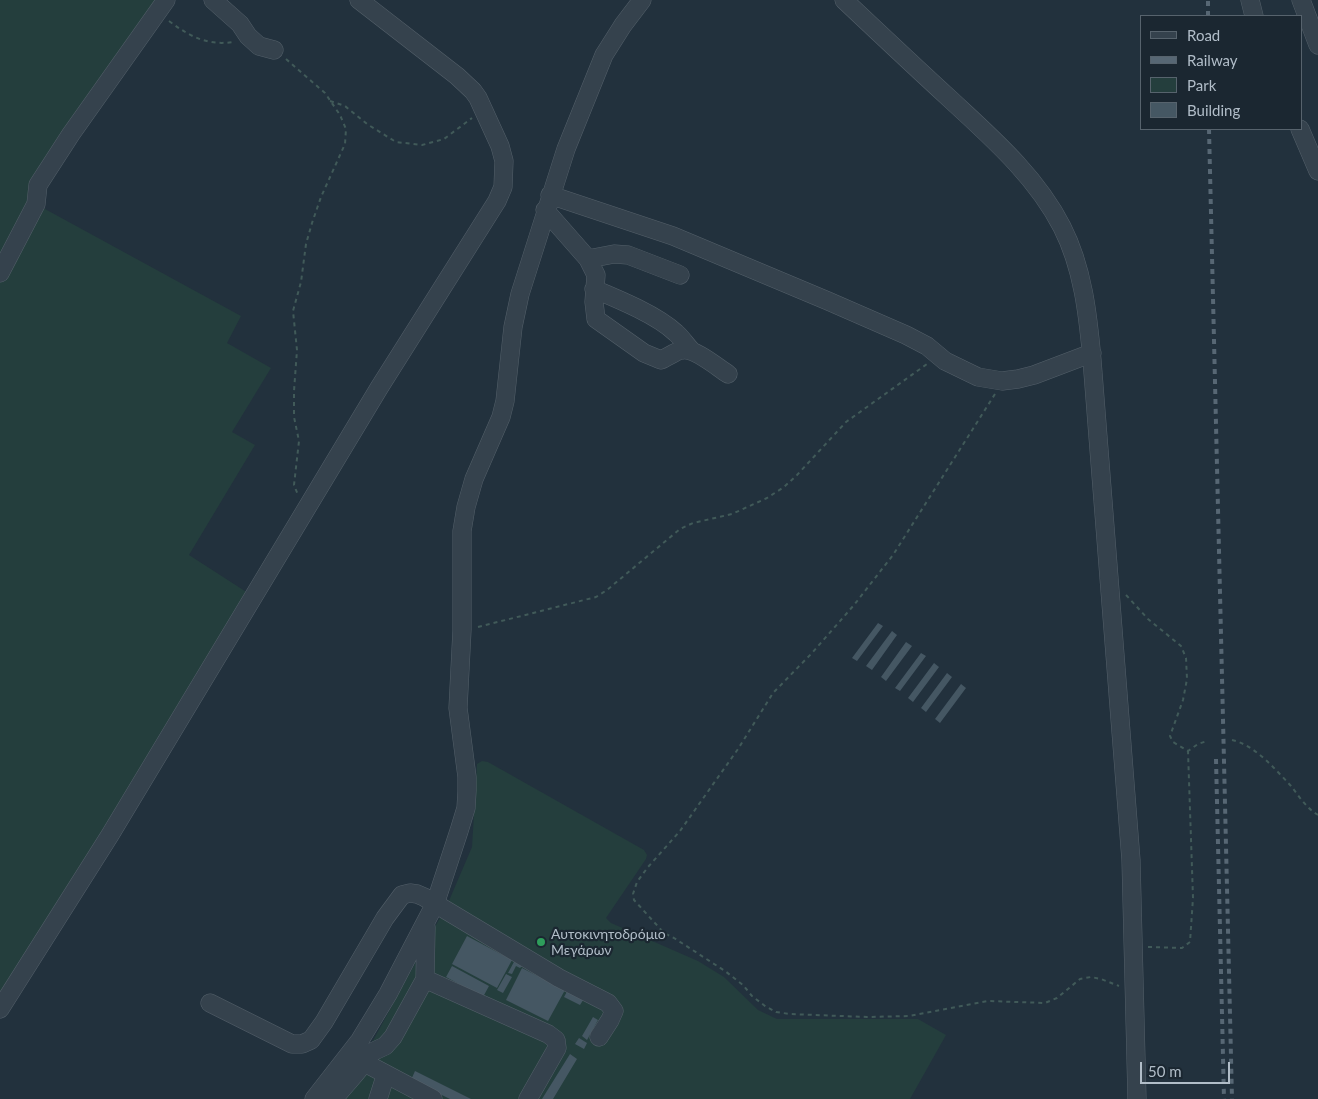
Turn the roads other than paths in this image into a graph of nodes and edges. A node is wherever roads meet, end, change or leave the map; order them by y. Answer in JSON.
{"nodes":[{"id":1,"x":213,"y":0,"type":"edge"},
{"id":2,"x":359,"y":0,"type":"edge"},
{"id":3,"x":642,"y":0,"type":"edge"},
{"id":4,"x":844,"y":0,"type":"edge"},
{"id":5,"x":1250,"y":0,"type":"edge"},
{"id":6,"x":1301,"y":0,"type":"edge"},
{"id":7,"x":162,"y":5,"type":"edge"},
{"id":8,"x":1254,"y":15,"type":"edge"},
{"id":9,"x":1318,"y":46,"type":"edge"},
{"id":10,"x":274,"y":50,"type":"road end"},
{"id":11,"x":1300,"y":130,"type":"edge"},
{"id":12,"x":1318,"y":171,"type":"edge"},
{"id":13,"x":548,"y":202,"type":"junction"},
{"id":14,"x":588,"y":259,"type":"junction"},
{"id":15,"x":0,"y":273,"type":"edge"},
{"id":16,"x":680,"y":276,"type":"dead end"},
{"id":17,"x":594,"y":289,"type":"junction"},
{"id":18,"x":691,"y":350,"type":"junction"},
{"id":19,"x":1092,"y":353,"type":"junction"},
{"id":20,"x":728,"y":374,"type":"dead end"},
{"id":21,"x":431,"y":912,"type":"junction"},
{"id":22,"x":425,"y":979,"type":"junction"},
{"id":23,"x":210,"y":1004,"type":"dead end"},
{"id":24,"x":0,"y":1009,"type":"edge"},
{"id":25,"x":599,"y":1037,"type":"dead end"},
{"id":26,"x":365,"y":1063,"type":"junction"},
{"id":27,"x":386,"y":1074,"type":"junction"},
{"id":28,"x":314,"y":1099,"type":"edge"},
{"id":29,"x":334,"y":1099,"type":"edge"},
{"id":30,"x":378,"y":1099,"type":"edge"},
{"id":31,"x":433,"y":1099,"type":"edge"},
{"id":32,"x":528,"y":1099,"type":"edge"},
{"id":33,"x":1137,"y":1099,"type":"edge"}],
"edges":[{"from":1,"to":10,"type":"street"},
{"from":2,"to":24,"type":"street"},
{"from":3,"to":13,"type":"street"},
{"from":4,"to":19,"type":"street"},
{"from":5,"to":8,"type":"street"},
{"from":6,"to":9,"type":"street"},
{"from":7,"to":15,"type":"street"},
{"from":11,"to":12,"type":"street"},
{"from":13,"to":14,"type":"street"},
{"from":13,"to":19,"type":"street"},
{"from":13,"to":21,"type":"street"},
{"from":14,"to":16,"type":"street"},
{"from":14,"to":17,"type":"street"},
{"from":17,"to":18,"type":"street"},
{"from":17,"to":18,"type":"street"},
{"from":18,"to":20,"type":"street"},
{"from":19,"to":33,"type":"street"},
{"from":21,"to":22,"type":"street"},
{"from":21,"to":23,"type":"street"},
{"from":21,"to":25,"type":"street"},
{"from":21,"to":28,"type":"street"},
{"from":22,"to":26,"type":"street"},
{"from":22,"to":32,"type":"street"},
{"from":26,"to":27,"type":"street"},
{"from":26,"to":29,"type":"street"},
{"from":27,"to":30,"type":"street"},
{"from":27,"to":31,"type":"street"}]}
